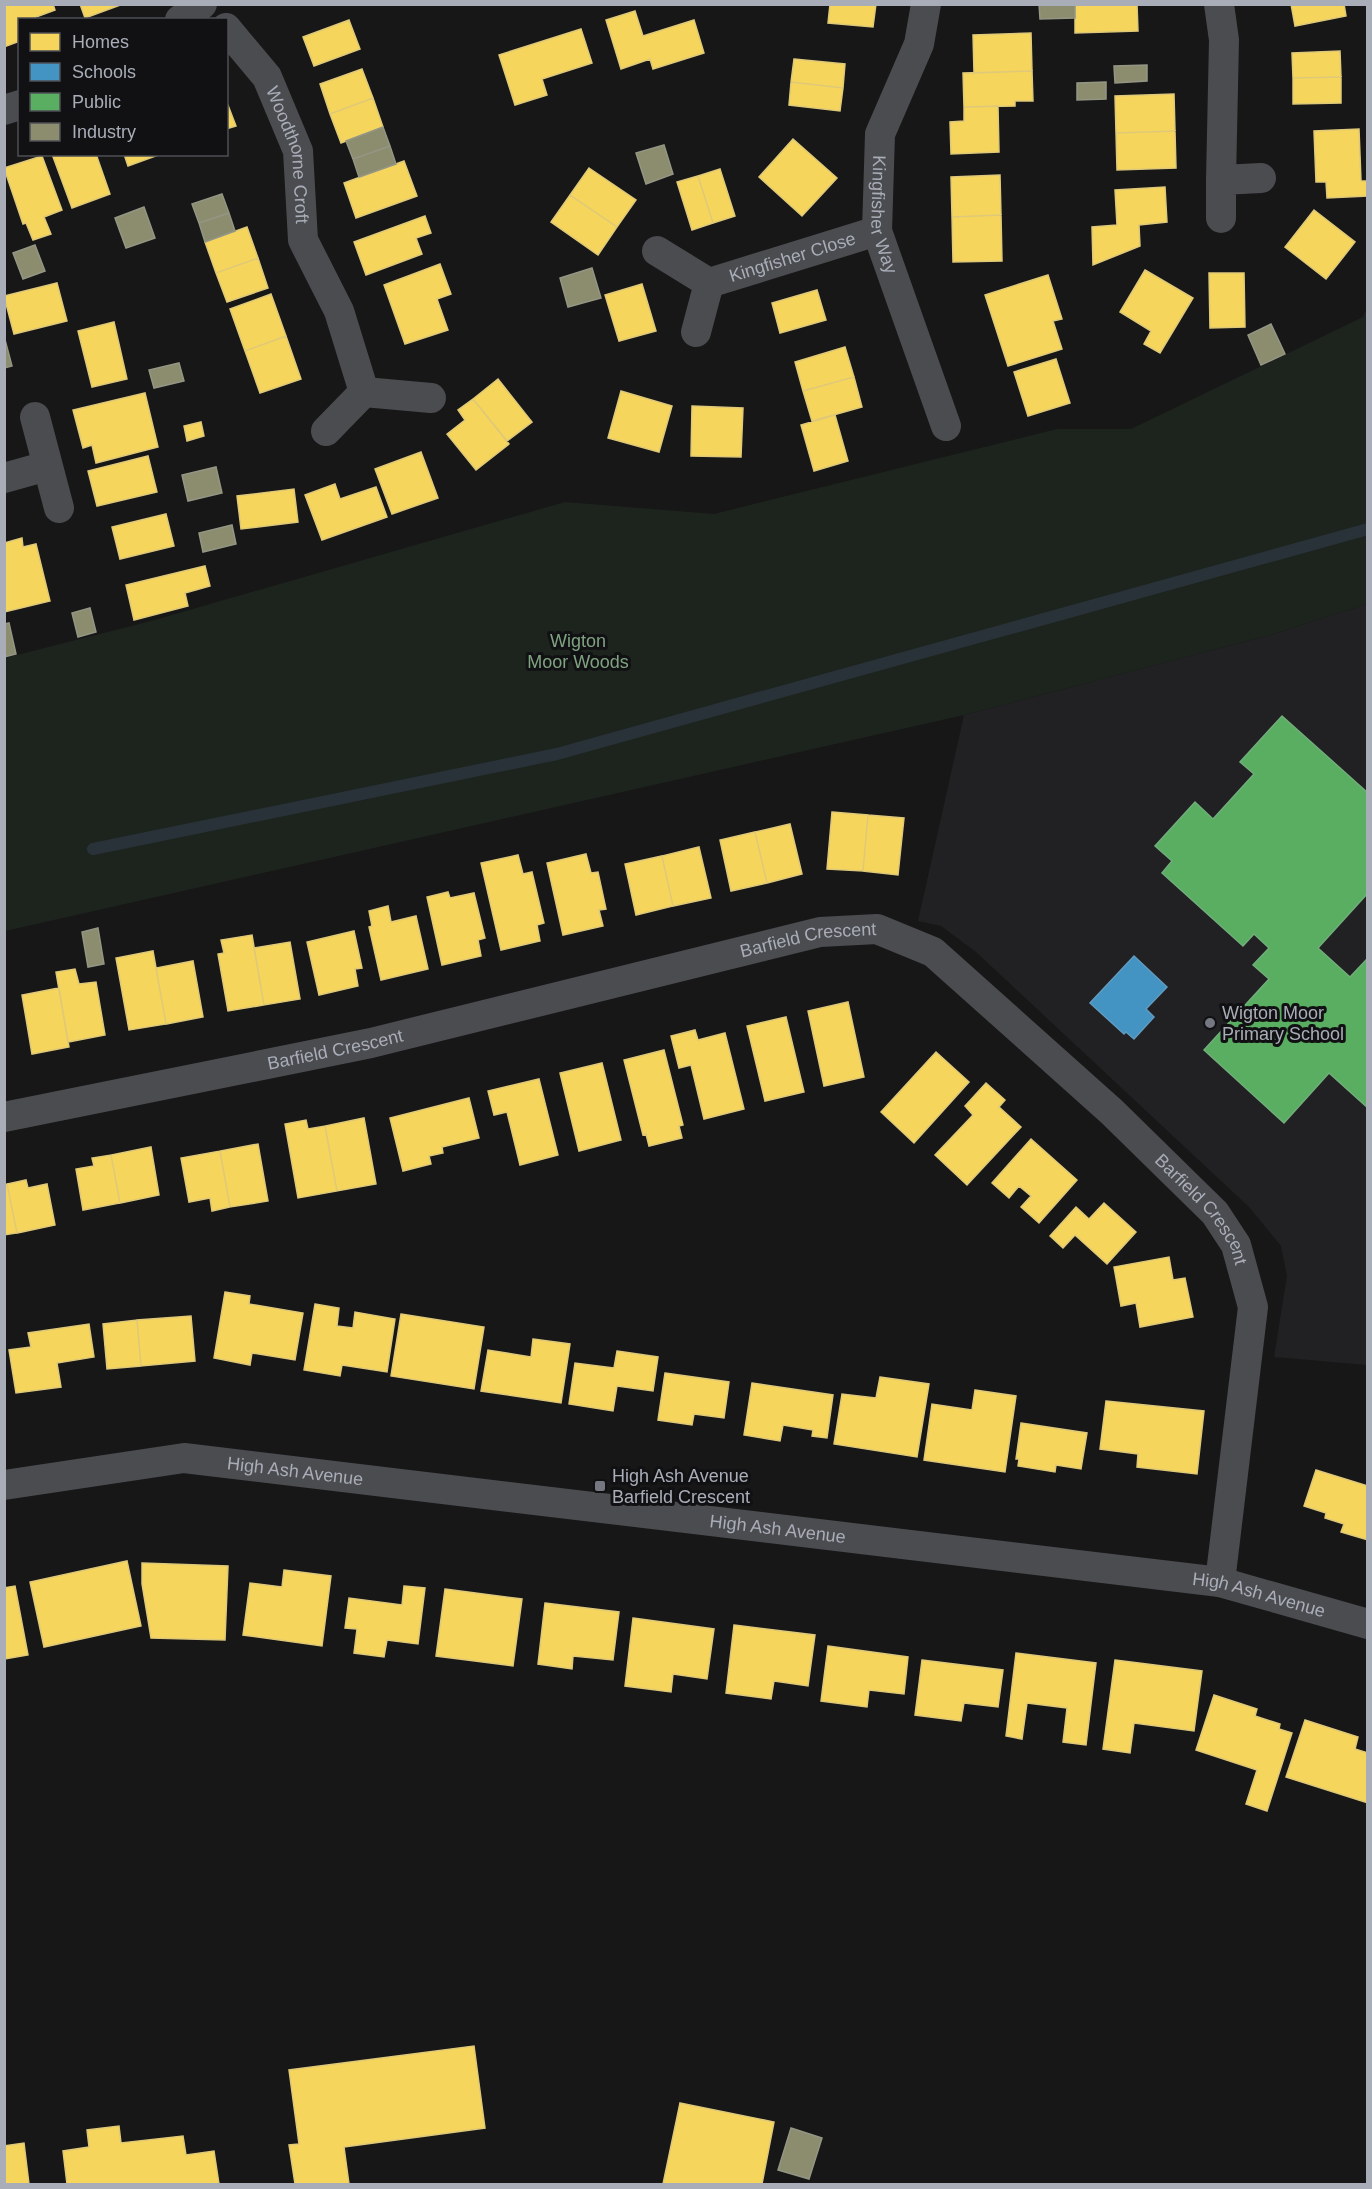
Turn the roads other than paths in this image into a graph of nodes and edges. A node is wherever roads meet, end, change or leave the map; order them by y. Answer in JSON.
{"nodes":[{"id":1,"x":202,"y":4,"type":"edge"},
{"id":2,"x":207,"y":4,"type":"edge"},
{"id":3,"x":926,"y":4,"type":"edge"},
{"id":4,"x":1219,"y":4,"type":"edge"},
{"id":5,"x":183,"y":18,"type":"edge"},
{"id":6,"x":218,"y":18,"type":"edge"},
{"id":7,"x":228,"y":30,"type":"edge"},
{"id":8,"x":1261,"y":178,"type":"dead end"},
{"id":9,"x":1221,"y":180,"type":"junction"},
{"id":10,"x":1221,"y":218,"type":"dead end"},
{"id":11,"x":877,"y":231,"type":"junction"},
{"id":12,"x":657,"y":251,"type":"dead end"},
{"id":13,"x":709,"y":283,"type":"junction"},
{"id":14,"x":696,"y":332,"type":"dead end"},
{"id":15,"x":364,"y":392,"type":"junction"},
{"id":16,"x":431,"y":398,"type":"dead end"},
{"id":17,"x":34,"y":417,"type":"dead end"},
{"id":18,"x":946,"y":426,"type":"dead end"},
{"id":19,"x":326,"y":431,"type":"dead end"},
{"id":20,"x":47,"y":466,"type":"junction"},
{"id":21,"x":4,"y":478,"type":"edge"},
{"id":22,"x":59,"y":508,"type":"dead end"},
{"id":23,"x":4,"y":1117,"type":"edge"},
{"id":24,"x":4,"y":1485,"type":"edge"},
{"id":25,"x":1220,"y":1582,"type":"junction"},
{"id":26,"x":1368,"y":1624,"type":"edge"}],
"edges":[{"from":1,"to":5,"type":"street"},
{"from":2,"to":6,"type":"street"},
{"from":3,"to":11,"type":"street","name":"Kingfisher Way"},
{"from":4,"to":9,"type":"street"},
{"from":7,"to":15,"type":"street","name":"Woodthorne Croft"},
{"from":8,"to":9,"type":"street"},
{"from":9,"to":10,"type":"street"},
{"from":11,"to":13,"type":"street","name":"Kingfisher Close"},
{"from":11,"to":18,"type":"street","name":"Kingfisher Way"},
{"from":12,"to":13,"type":"street","name":"Kingfisher Close"},
{"from":13,"to":14,"type":"street","name":"Kingfisher Close"},
{"from":15,"to":16,"type":"street"},
{"from":15,"to":19,"type":"street"},
{"from":17,"to":20,"type":"street"},
{"from":20,"to":21,"type":"street"},
{"from":20,"to":22,"type":"street"},
{"from":23,"to":25,"type":"street","name":"Barfield Crescent"},
{"from":24,"to":25,"type":"street","name":"High Ash Avenue"},
{"from":25,"to":26,"type":"street","name":"High Ash Avenue"}]}
